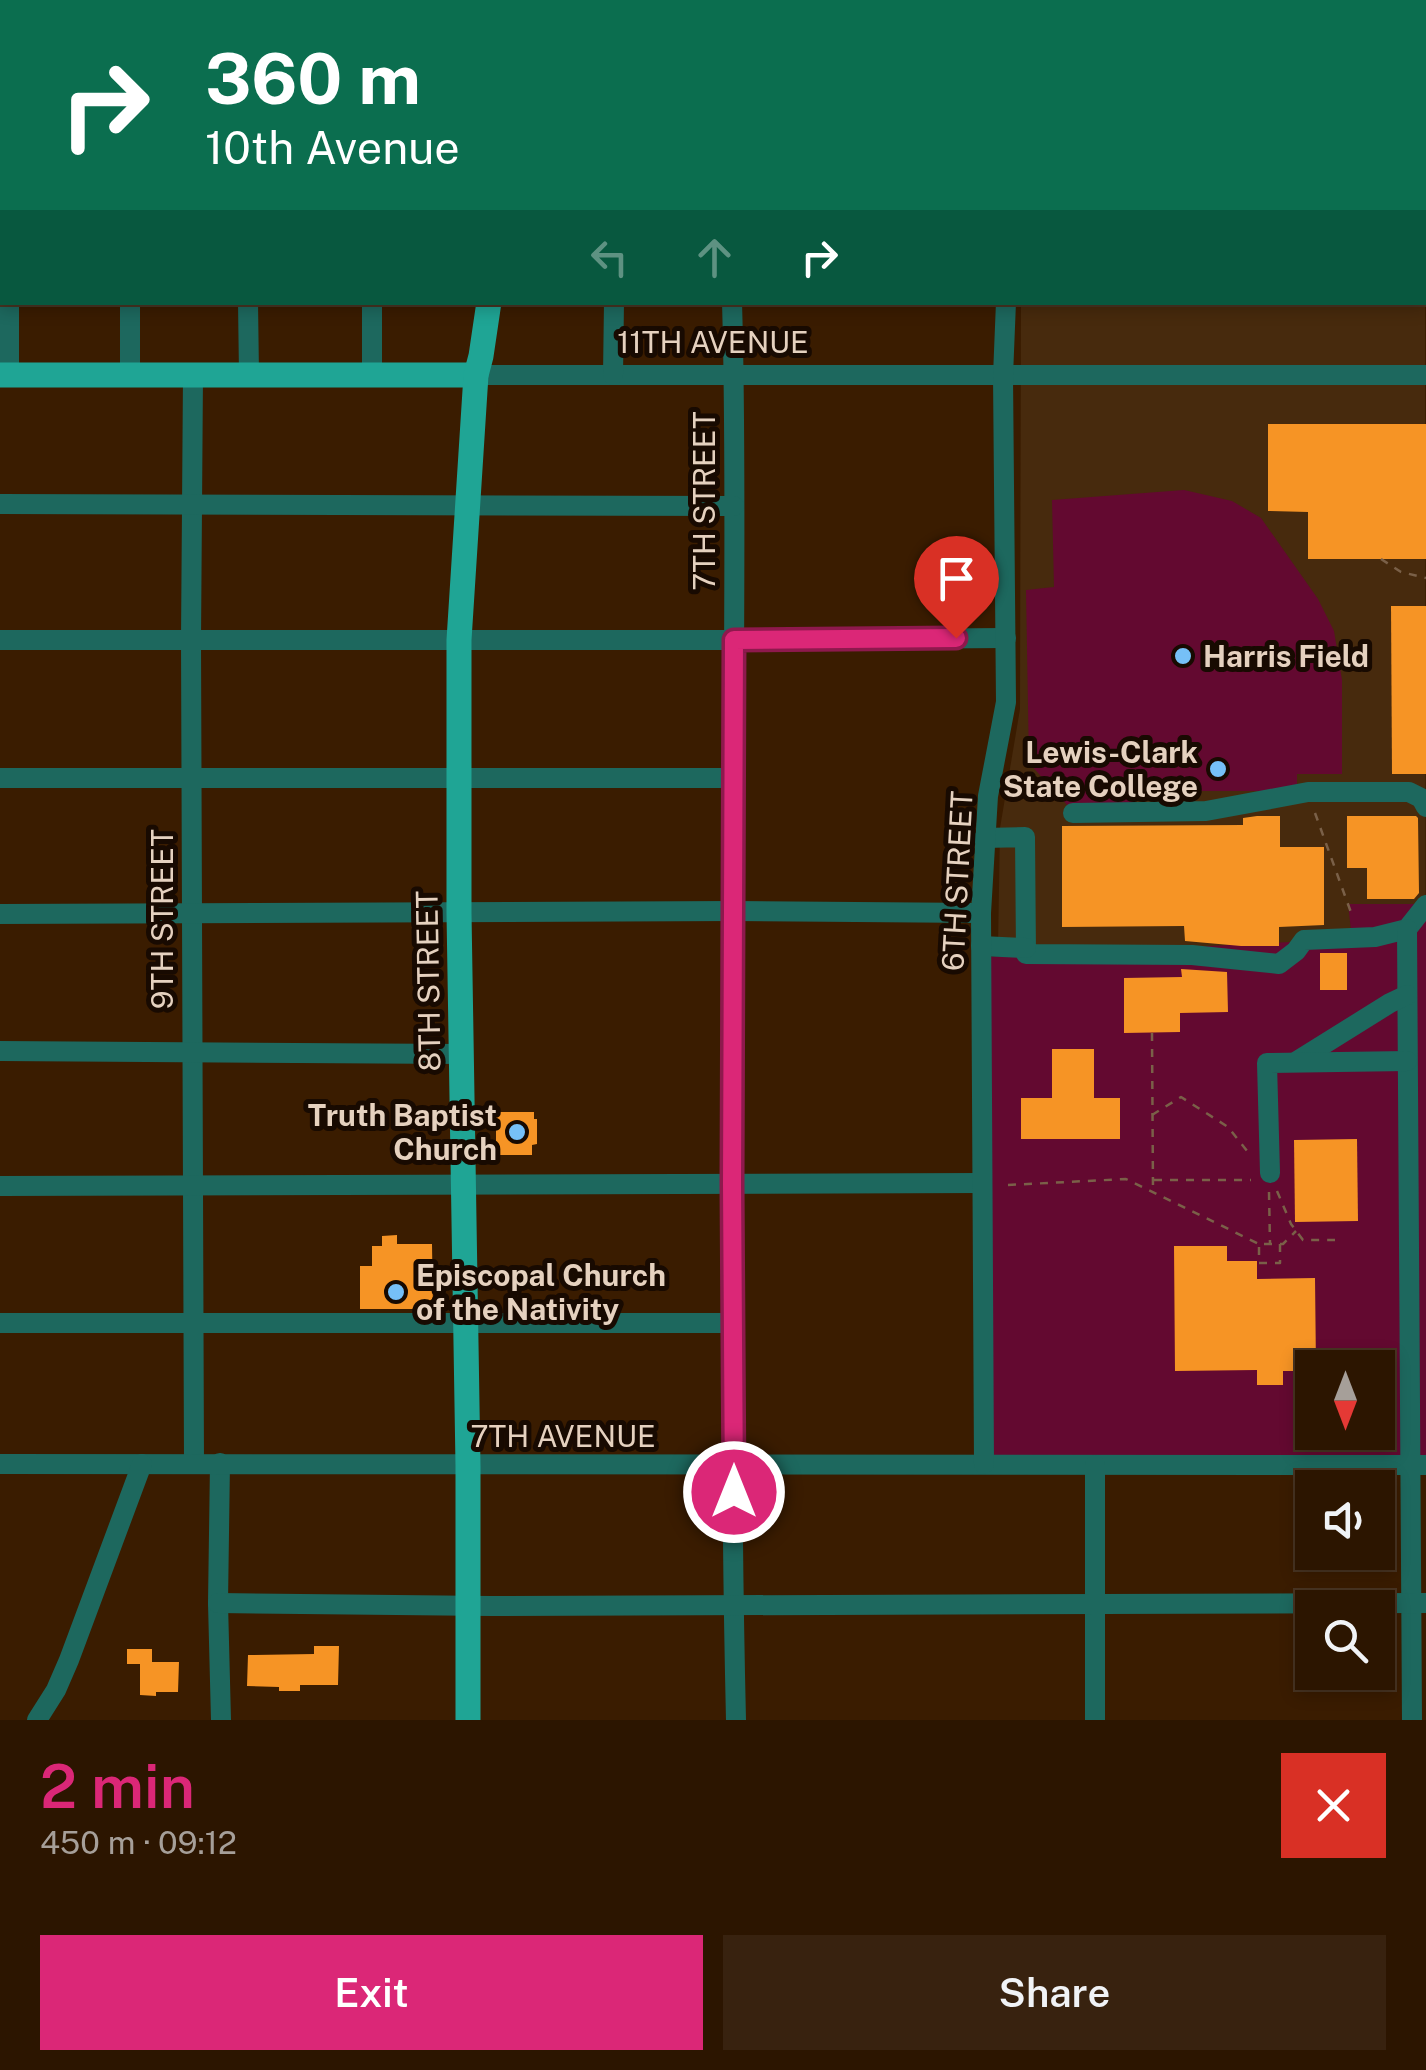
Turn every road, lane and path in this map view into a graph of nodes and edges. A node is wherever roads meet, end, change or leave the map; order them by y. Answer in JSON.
{"nodes":[{"id":1,"x":9,"y":305,"type":"edge"},
{"id":2,"x":130,"y":305,"type":"edge"},
{"id":3,"x":248,"y":305,"type":"edge"},
{"id":4,"x":372,"y":305,"type":"edge"},
{"id":5,"x":488,"y":305,"type":"edge"},
{"id":6,"x":614,"y":305,"type":"edge"},
{"id":7,"x":732,"y":305,"type":"edge"},
{"id":8,"x":1006,"y":305,"type":"edge"},
{"id":9,"x":613,"y":374,"type":"junction"},
{"id":10,"x":734,"y":374,"type":"junction"},
{"id":11,"x":4,"y":375,"type":"edge"},
{"id":12,"x":130,"y":375,"type":"junction"},
{"id":13,"x":193,"y":375,"type":"junction"},
{"id":14,"x":249,"y":375,"type":"junction"},
{"id":15,"x":372,"y":375,"type":"junction"},
{"id":16,"x":476,"y":375,"type":"junction"},
{"id":17,"x":1426,"y":375,"type":"edge"},
{"id":18,"x":1003,"y":376,"type":"junction"},
{"id":19,"x":192,"y":503,"type":"junction"},
{"id":20,"x":0,"y":504,"type":"edge"},
{"id":21,"x":468,"y":505,"type":"junction"},
{"id":22,"x":734,"y":506,"type":"junction"},
{"id":23,"x":1381,"y":559,"type":"dead end"},
{"id":24,"x":1426,"y":578,"type":"edge"},
{"id":25,"x":1006,"y":638,"type":"junction"},
{"id":26,"x":0,"y":640,"type":"edge"},
{"id":27,"x":191,"y":640,"type":"junction"},
{"id":28,"x":459,"y":640,"type":"junction"},
{"id":29,"x":734,"y":640,"type":"junction"},
{"id":30,"x":192,"y":776,"type":"junction"},
{"id":31,"x":0,"y":778,"type":"edge"},
{"id":32,"x":459,"y":778,"type":"junction"},
{"id":33,"x":734,"y":778,"type":"junction"},
{"id":34,"x":1308,"y":792,"type":"junction"},
{"id":35,"x":1426,"y":807,"type":"edge"},
{"id":36,"x":1073,"y":813,"type":"dead end"},
{"id":37,"x":984,"y":838,"type":"junction"},
{"id":38,"x":1426,"y":905,"type":"edge"},
{"id":39,"x":734,"y":911,"type":"junction"},
{"id":40,"x":459,"y":913,"type":"junction"},
{"id":41,"x":981,"y":913,"type":"junction"},
{"id":42,"x":0,"y":914,"type":"edge"},
{"id":43,"x":193,"y":914,"type":"junction"},
{"id":44,"x":1406,"y":928,"type":"junction"},
{"id":45,"x":1360,"y":938,"type":"junction"},
{"id":46,"x":981,"y":946,"type":"junction"},
{"id":47,"x":1026,"y":948,"type":"junction"},
{"id":48,"x":1407,"y":995,"type":"junction"},
{"id":49,"x":1152,"y":1033,"type":"dead end"},
{"id":50,"x":0,"y":1051,"type":"edge"},
{"id":51,"x":193,"y":1052,"type":"junction"},
{"id":52,"x":462,"y":1054,"type":"junction"},
{"id":53,"x":1407,"y":1061,"type":"junction"},
{"id":54,"x":1296,"y":1062,"type":"junction"},
{"id":55,"x":1152,"y":1116,"type":"junction"},
{"id":56,"x":1252,"y":1157,"type":"dead end"},
{"id":57,"x":1416,"y":1171,"type":"edge"},
{"id":58,"x":1153,"y":1180,"type":"junction"},
{"id":59,"x":982,"y":1182,"type":"junction"},
{"id":60,"x":1269,"y":1183,"type":"junction"},
{"id":61,"x":464,"y":1184,"type":"junction"},
{"id":62,"x":732,"y":1184,"type":"junction"},
{"id":63,"x":1008,"y":1185,"type":"dead end"},
{"id":64,"x":0,"y":1186,"type":"edge"},
{"id":65,"x":192,"y":1186,"type":"junction"},
{"id":66,"x":1153,"y":1192,"type":"junction"},
{"id":67,"x":1296,"y":1231,"type":"junction"},
{"id":68,"x":1335,"y":1240,"type":"dead end"},
{"id":69,"x":1259,"y":1244,"type":"junction"},
{"id":70,"x":1270,"y":1244,"type":"junction"},
{"id":71,"x":1280,"y":1244,"type":"junction"},
{"id":72,"x":0,"y":1323,"type":"edge"},
{"id":73,"x":193,"y":1323,"type":"junction"},
{"id":74,"x":732,"y":1323,"type":"junction"},
{"id":75,"x":466,"y":1324,"type":"junction"},
{"id":76,"x":194,"y":1463,"type":"junction"},
{"id":77,"x":220,"y":1463,"type":"junction"},
{"id":78,"x":0,"y":1464,"type":"edge"},
{"id":79,"x":142,"y":1464,"type":"junction"},
{"id":80,"x":984,"y":1464,"type":"junction"},
{"id":81,"x":1095,"y":1465,"type":"junction"},
{"id":82,"x":1419,"y":1465,"type":"edge"},
{"id":83,"x":468,"y":1466,"type":"junction"},
{"id":84,"x":734,"y":1466,"type":"junction"},
{"id":85,"x":218,"y":1603,"type":"junction"},
{"id":86,"x":1419,"y":1603,"type":"edge"},
{"id":87,"x":734,"y":1605,"type":"junction"},
{"id":88,"x":1095,"y":1605,"type":"junction"},
{"id":89,"x":468,"y":1606,"type":"junction"},
{"id":90,"x":37,"y":1720,"type":"edge"},
{"id":91,"x":221,"y":1720,"type":"edge"},
{"id":92,"x":468,"y":1720,"type":"edge"},
{"id":93,"x":736,"y":1720,"type":"edge"},
{"id":94,"x":1095,"y":1720,"type":"edge"},
{"id":95,"x":1412,"y":1720,"type":"edge"}],
"edges":[{"from":1,"to":11,"type":"street"},
{"from":2,"to":12,"type":"street"},
{"from":3,"to":14,"type":"street"},
{"from":4,"to":15,"type":"street"},
{"from":5,"to":16,"type":"main road","name":"8TH STREET"},
{"from":6,"to":9,"type":"street"},
{"from":7,"to":10,"type":"street","name":"7TH STREET"},
{"from":8,"to":18,"type":"street","name":"6TH STREET"},
{"from":9,"to":10,"type":"street","name":"11TH AVENUE"},
{"from":9,"to":16,"type":"street","name":"11TH AVENUE"},
{"from":10,"to":18,"type":"street","name":"11TH AVENUE"},
{"from":10,"to":22,"type":"street","name":"7TH STREET"},
{"from":11,"to":12,"type":"main road","name":"11TH AVENUE"},
{"from":12,"to":13,"type":"main road","name":"11TH AVENUE"},
{"from":13,"to":14,"type":"main road","name":"11TH AVENUE"},
{"from":13,"to":19,"type":"street","name":"9TH STREET"},
{"from":14,"to":15,"type":"main road","name":"11TH AVENUE"},
{"from":15,"to":16,"type":"main road","name":"11TH AVENUE"},
{"from":16,"to":21,"type":"main road","name":"8TH STREET"},
{"from":17,"to":18,"type":"street","name":"11TH AVENUE"},
{"from":18,"to":25,"type":"street","name":"6TH STREET"},
{"from":19,"to":20,"type":"street"},
{"from":19,"to":21,"type":"street"},
{"from":19,"to":27,"type":"street","name":"9TH STREET"},
{"from":21,"to":22,"type":"street"},
{"from":21,"to":28,"type":"main road","name":"8TH STREET"},
{"from":22,"to":29,"type":"street","name":"7TH STREET"},
{"from":23,"to":24,"type":"path"},
{"from":25,"to":29,"type":"street"},
{"from":25,"to":37,"type":"street","name":"6TH STREET"},
{"from":26,"to":27,"type":"street"},
{"from":27,"to":28,"type":"street"},
{"from":27,"to":30,"type":"street","name":"9TH STREET"},
{"from":28,"to":29,"type":"street"},
{"from":28,"to":32,"type":"main road","name":"8TH STREET"},
{"from":29,"to":33,"type":"street","name":"7TH STREET"},
{"from":30,"to":31,"type":"street"},
{"from":30,"to":32,"type":"street"},
{"from":30,"to":43,"type":"street","name":"9TH STREET"},
{"from":32,"to":33,"type":"street"},
{"from":32,"to":40,"type":"main road","name":"8TH STREET"},
{"from":33,"to":39,"type":"street","name":"7TH STREET"},
{"from":34,"to":35,"type":"street"},
{"from":34,"to":36,"type":"street"},
{"from":34,"to":45,"type":"path"},
{"from":37,"to":41,"type":"street","name":"6TH STREET"},
{"from":37,"to":47,"type":"street"},
{"from":38,"to":44,"type":"street"},
{"from":39,"to":40,"type":"street"},
{"from":39,"to":41,"type":"street"},
{"from":39,"to":62,"type":"street","name":"7TH STREET"},
{"from":40,"to":43,"type":"street"},
{"from":40,"to":52,"type":"main road","name":"8TH STREET"},
{"from":41,"to":46,"type":"street","name":"6TH STREET"},
{"from":42,"to":43,"type":"street"},
{"from":43,"to":51,"type":"street","name":"9TH STREET"},
{"from":44,"to":45,"type":"street"},
{"from":44,"to":48,"type":"street"},
{"from":45,"to":47,"type":"street"},
{"from":46,"to":47,"type":"street"},
{"from":46,"to":59,"type":"street","name":"6TH STREET"},
{"from":48,"to":53,"type":"street"},
{"from":48,"to":54,"type":"street"},
{"from":49,"to":55,"type":"path"},
{"from":50,"to":51,"type":"street"},
{"from":51,"to":52,"type":"street"},
{"from":51,"to":65,"type":"street","name":"9TH STREET"},
{"from":52,"to":61,"type":"main road","name":"8TH STREET"},
{"from":53,"to":54,"type":"street"},
{"from":53,"to":57,"type":"street"},
{"from":54,"to":60,"type":"street"},
{"from":55,"to":56,"type":"path"},
{"from":55,"to":58,"type":"path"},
{"from":57,"to":82,"type":"street"},
{"from":58,"to":60,"type":"path"},
{"from":58,"to":66,"type":"path"},
{"from":59,"to":62,"type":"street"},
{"from":59,"to":80,"type":"street","name":"6TH STREET"},
{"from":60,"to":67,"type":"path"},
{"from":60,"to":70,"type":"path"},
{"from":61,"to":62,"type":"street"},
{"from":61,"to":65,"type":"street"},
{"from":61,"to":75,"type":"main road","name":"8TH STREET"},
{"from":62,"to":74,"type":"street","name":"7TH STREET"},
{"from":63,"to":66,"type":"path"},
{"from":64,"to":65,"type":"street"},
{"from":65,"to":73,"type":"street","name":"9TH STREET"},
{"from":66,"to":69,"type":"path"},
{"from":67,"to":68,"type":"path"},
{"from":67,"to":71,"type":"path"},
{"from":69,"to":70,"type":"path"},
{"from":69,"to":71,"type":"path"},
{"from":70,"to":71,"type":"path"},
{"from":72,"to":73,"type":"street"},
{"from":73,"to":75,"type":"street"},
{"from":73,"to":76,"type":"street","name":"9TH STREET"},
{"from":74,"to":75,"type":"street"},
{"from":74,"to":84,"type":"street","name":"7TH STREET"},
{"from":75,"to":83,"type":"main road","name":"8TH STREET"},
{"from":76,"to":77,"type":"street","name":"7TH AVENUE"},
{"from":76,"to":79,"type":"street","name":"7TH AVENUE"},
{"from":77,"to":83,"type":"street","name":"7TH AVENUE"},
{"from":77,"to":85,"type":"street"},
{"from":78,"to":79,"type":"street","name":"7TH AVENUE"},
{"from":79,"to":90,"type":"street"},
{"from":80,"to":81,"type":"street","name":"7TH AVENUE"},
{"from":80,"to":84,"type":"street","name":"7TH AVENUE"},
{"from":81,"to":82,"type":"street","name":"7TH AVENUE"},
{"from":81,"to":88,"type":"street"},
{"from":82,"to":86,"type":"street"},
{"from":83,"to":84,"type":"street","name":"7TH AVENUE"},
{"from":83,"to":89,"type":"main road","name":"8TH STREET"},
{"from":84,"to":87,"type":"street","name":"7TH STREET"},
{"from":85,"to":89,"type":"street"},
{"from":85,"to":91,"type":"street"},
{"from":86,"to":88,"type":"street"},
{"from":86,"to":95,"type":"street"},
{"from":87,"to":88,"type":"street"},
{"from":87,"to":89,"type":"street"},
{"from":87,"to":93,"type":"street","name":"7TH STREET"},
{"from":88,"to":94,"type":"street"},
{"from":89,"to":92,"type":"main road","name":"8TH STREET"}]}
